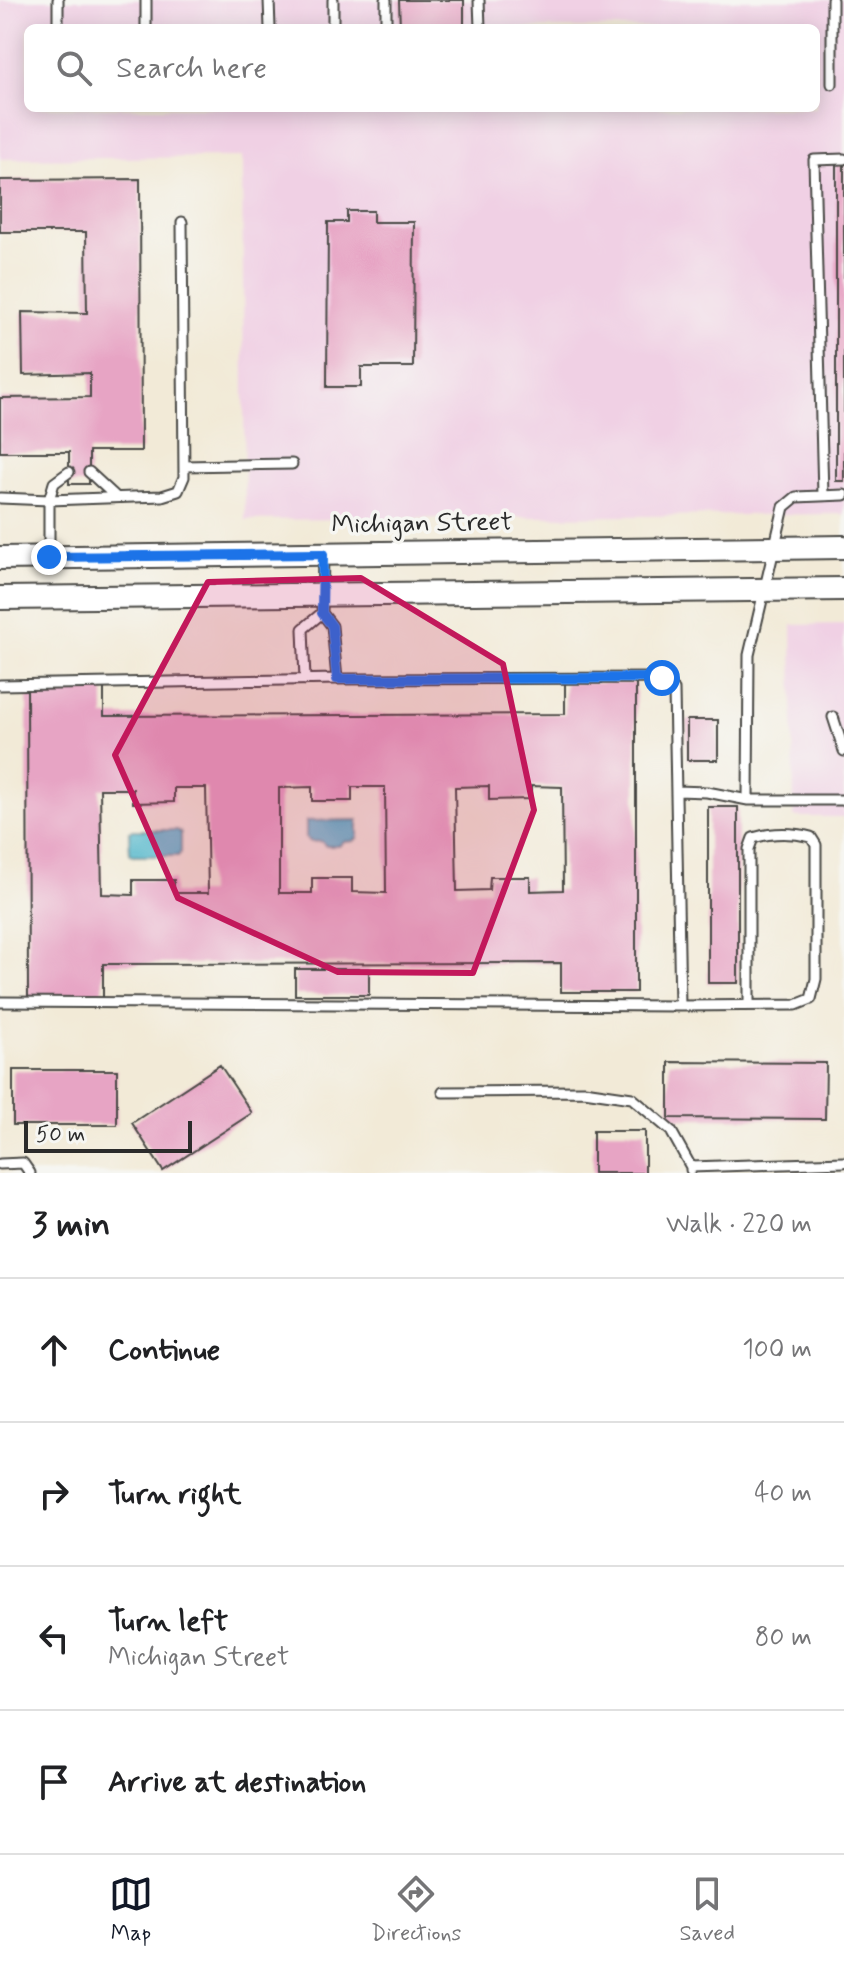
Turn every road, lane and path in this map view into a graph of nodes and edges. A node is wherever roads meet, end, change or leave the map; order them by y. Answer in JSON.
{"nodes":[{"id":1,"x":58,"y":0,"type":"edge"},
{"id":2,"x":146,"y":0,"type":"edge"},
{"id":3,"x":269,"y":0,"type":"edge"},
{"id":4,"x":333,"y":0,"type":"edge"},
{"id":5,"x":386,"y":0,"type":"edge"},
{"id":6,"x":479,"y":0,"type":"edge"},
{"id":7,"x":832,"y":0,"type":"edge"},
{"id":8,"x":58,"y":24,"type":"edge"},
{"id":9,"x":146,"y":24,"type":"edge"},
{"id":10,"x":270,"y":24,"type":"edge"},
{"id":11,"x":333,"y":24,"type":"edge"},
{"id":12,"x":386,"y":24,"type":"edge"},
{"id":13,"x":480,"y":24,"type":"edge"},
{"id":14,"x":832,"y":84,"type":"dead end"},
{"id":15,"x":844,"y":159,"type":"edge"},
{"id":16,"x":182,"y":222,"type":"dead end"},
{"id":17,"x":292,"y":464,"type":"dead end"},
{"id":18,"x":184,"y":466,"type":"junction"},
{"id":19,"x":69,"y":472,"type":"dead end"},
{"id":20,"x":89,"y":472,"type":"dead end"},
{"id":21,"x":823,"y":495,"type":"junction"},
{"id":22,"x":844,"y":495,"type":"edge"},
{"id":23,"x":116,"y":497,"type":"junction"},
{"id":24,"x":0,"y":498,"type":"edge"},
{"id":25,"x":49,"y":500,"type":"junction"},
{"id":26,"x":844,"y":547,"type":"edge"},
{"id":27,"x":774,"y":548,"type":"junction"},
{"id":28,"x":323,"y":554,"type":"junction"},
{"id":29,"x":49,"y":557,"type":"junction"},
{"id":30,"x":0,"y":558,"type":"edge"},
{"id":31,"x":844,"y":589,"type":"edge"},
{"id":32,"x":764,"y":590,"type":"junction"},
{"id":33,"x":0,"y":598,"type":"edge"},
{"id":34,"x":322,"y":604,"type":"junction"},
{"id":35,"x":337,"y":679,"type":"junction"},
{"id":36,"x":305,"y":680,"type":"junction"},
{"id":37,"x":0,"y":685,"type":"edge"},
{"id":38,"x":833,"y":717,"type":"dead end"},
{"id":39,"x":844,"y":751,"type":"edge"},
{"id":40,"x":677,"y":791,"type":"junction"},
{"id":41,"x":748,"y":800,"type":"junction"},
{"id":42,"x":844,"y":800,"type":"edge"},
{"id":43,"x":0,"y":1002,"type":"edge"},
{"id":44,"x":749,"y":1005,"type":"junction"},
{"id":45,"x":680,"y":1006,"type":"junction"},
{"id":46,"x":443,"y":1092,"type":"dead end"},
{"id":47,"x":844,"y":1162,"type":"edge"},
{"id":48,"x":0,"y":1164,"type":"edge"},
{"id":49,"x":691,"y":1170,"type":"edge"},
{"id":50,"x":30,"y":1173,"type":"edge"}],
"edges":[{"from":1,"to":8,"type":"lane"},
{"from":2,"to":9,"type":"lane"},
{"from":3,"to":10,"type":"lane"},
{"from":4,"to":11,"type":"lane"},
{"from":5,"to":12,"type":"lane"},
{"from":6,"to":13,"type":"lane"},
{"from":7,"to":14,"type":"lane"},
{"from":15,"to":21,"type":"lane"},
{"from":16,"to":18,"type":"lane"},
{"from":17,"to":18,"type":"lane"},
{"from":18,"to":23,"type":"lane"},
{"from":19,"to":25,"type":"lane"},
{"from":20,"to":23,"type":"lane"},
{"from":21,"to":22,"type":"lane"},
{"from":21,"to":27,"type":"lane"},
{"from":23,"to":25,"type":"lane"},
{"from":24,"to":25,"type":"lane"},
{"from":25,"to":29,"type":"lane"},
{"from":26,"to":27,"type":"street","name":"Michigan Street"},
{"from":27,"to":28,"type":"street","name":"Michigan Street"},
{"from":27,"to":32,"type":"lane"},
{"from":28,"to":29,"type":"street","name":"Michigan Street"},
{"from":28,"to":34,"type":"lane"},
{"from":29,"to":30,"type":"street","name":"Michigan Street"},
{"from":31,"to":32,"type":"street"},
{"from":32,"to":34,"type":"street"},
{"from":32,"to":41,"type":"lane"},
{"from":33,"to":34,"type":"street"},
{"from":34,"to":35,"type":"lane"},
{"from":34,"to":36,"type":"lane"},
{"from":35,"to":36,"type":"lane"},
{"from":35,"to":40,"type":"lane"},
{"from":36,"to":37,"type":"lane"},
{"from":38,"to":39,"type":"lane"},
{"from":40,"to":41,"type":"lane"},
{"from":40,"to":45,"type":"lane"},
{"from":41,"to":42,"type":"lane"},
{"from":43,"to":45,"type":"lane"},
{"from":44,"to":44,"type":"lane"},
{"from":44,"to":45,"type":"lane"},
{"from":46,"to":49,"type":"lane"},
{"from":47,"to":49,"type":"lane"},
{"from":48,"to":50,"type":"lane"}]}
